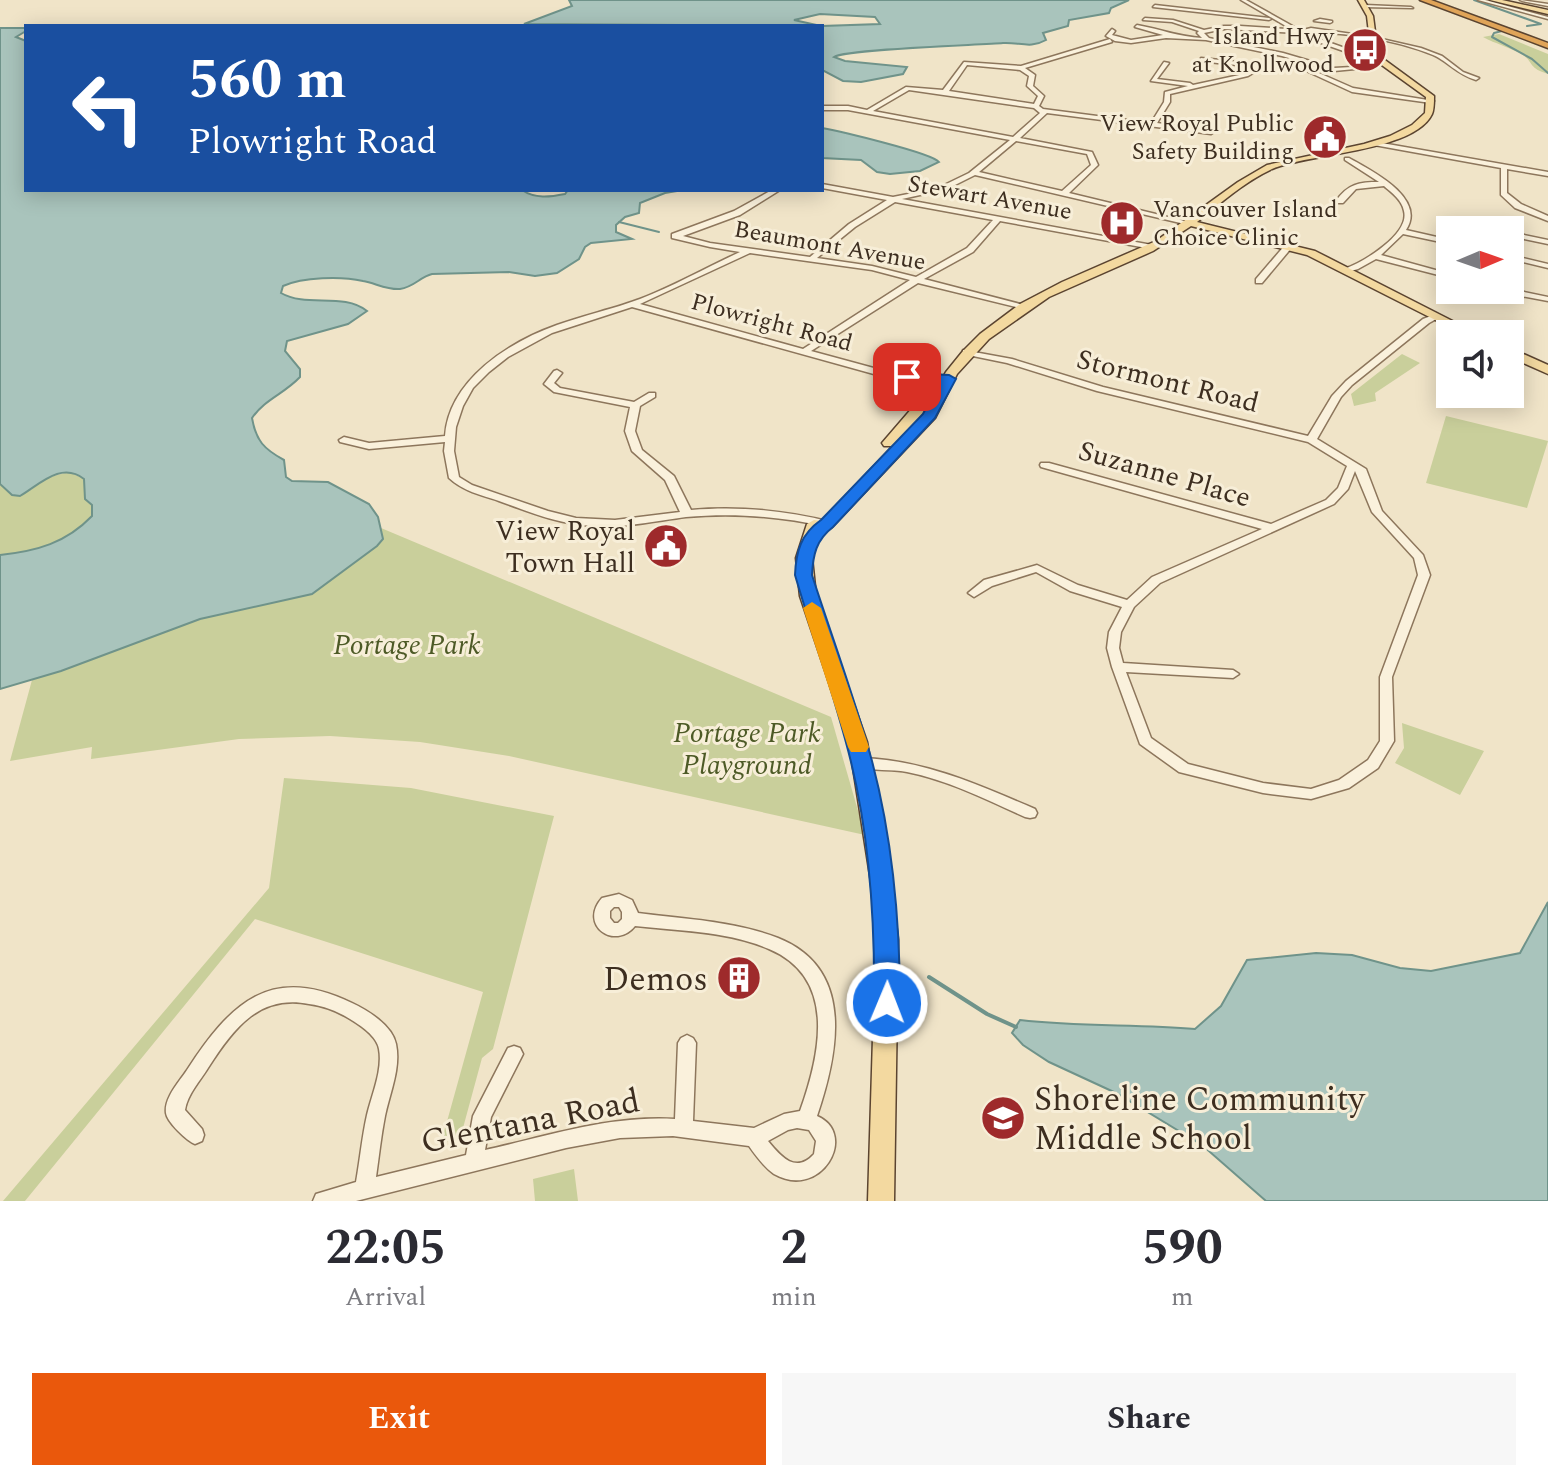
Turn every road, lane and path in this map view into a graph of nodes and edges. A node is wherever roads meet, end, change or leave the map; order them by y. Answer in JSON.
{"nodes":[{"id":1,"x":1243,"y":0,"type":"edge"},
{"id":2,"x":1288,"y":0,"type":"edge"},
{"id":3,"x":1424,"y":0,"type":"edge"},
{"id":4,"x":1439,"y":0,"type":"edge"},
{"id":5,"x":1453,"y":0,"type":"edge"},
{"id":6,"x":1481,"y":0,"type":"edge"},
{"id":7,"x":1493,"y":0,"type":"edge"},
{"id":8,"x":1522,"y":0,"type":"edge"},
{"id":9,"x":1363,"y":3,"type":"edge"},
{"id":10,"x":1319,"y":4,"type":"dead end"},
{"id":11,"x":1548,"y":5,"type":"edge"},
{"id":12,"x":1155,"y":6,"type":"dead end"},
{"id":13,"x":1411,"y":8,"type":"dead end"},
{"id":14,"x":1548,"y":12,"type":"edge"},
{"id":15,"x":1548,"y":18,"type":"edge"},
{"id":16,"x":1145,"y":19,"type":"dead end"},
{"id":17,"x":1277,"y":20,"type":"junction"},
{"id":18,"x":1321,"y":23,"type":"dead end"},
{"id":19,"x":1137,"y":26,"type":"dead end"},
{"id":20,"x":1112,"y":31,"type":"dead end"},
{"id":21,"x":1203,"y":31,"type":"junction"},
{"id":22,"x":1316,"y":31,"type":"junction"},
{"id":23,"x":1302,"y":34,"type":"junction"},
{"id":24,"x":1328,"y":34,"type":"junction"},
{"id":25,"x":1169,"y":36,"type":"junction"},
{"id":26,"x":1375,"y":38,"type":"junction"},
{"id":27,"x":1202,"y":39,"type":"junction"},
{"id":28,"x":1548,"y":39,"type":"edge"},
{"id":29,"x":1110,"y":41,"type":"dead end"},
{"id":30,"x":1191,"y":45,"type":"dead end"},
{"id":31,"x":1548,"y":46,"type":"edge"},
{"id":32,"x":1249,"y":49,"type":"junction"},
{"id":33,"x":1341,"y":49,"type":"junction"},
{"id":34,"x":1227,"y":50,"type":"dead end"},
{"id":35,"x":1201,"y":60,"type":"dead end"},
{"id":36,"x":1166,"y":63,"type":"dead end"},
{"id":37,"x":1260,"y":66,"type":"junction"},
{"id":38,"x":1021,"y":68,"type":"junction"},
{"id":39,"x":1476,"y":78,"type":"dead end"},
{"id":40,"x":1196,"y":87,"type":"junction"},
{"id":41,"x":945,"y":92,"type":"junction"},
{"id":42,"x":1431,"y":101,"type":"junction"},
{"id":43,"x":1036,"y":106,"type":"junction"},
{"id":44,"x":824,"y":108,"type":"edge"},
{"id":45,"x":1044,"y":111,"type":"junction"},
{"id":46,"x":867,"y":112,"type":"junction"},
{"id":47,"x":1153,"y":124,"type":"junction"},
{"id":48,"x":1211,"y":132,"type":"dead end"},
{"id":49,"x":1014,"y":139,"type":"junction"},
{"id":50,"x":1376,"y":144,"type":"junction"},
{"id":51,"x":1345,"y":155,"type":"junction"},
{"id":52,"x":1504,"y":168,"type":"junction"},
{"id":53,"x":972,"y":172,"type":"junction"},
{"id":54,"x":1548,"y":174,"type":"edge"},
{"id":55,"x":1384,"y":184,"type":"junction"},
{"id":56,"x":824,"y":186,"type":"edge"},
{"id":57,"x":774,"y":192,"type":"edge"},
{"id":58,"x":1064,"y":193,"type":"junction"},
{"id":59,"x":893,"y":200,"type":"junction"},
{"id":60,"x":1340,"y":201,"type":"dead end"},
{"id":61,"x":998,"y":219,"type":"junction"},
{"id":62,"x":1548,"y":219,"type":"edge"},
{"id":63,"x":1184,"y":227,"type":"junction"},
{"id":64,"x":1400,"y":231,"type":"junction"},
{"id":65,"x":1524,"y":237,"type":"edge"},
{"id":66,"x":1436,"y":239,"type":"edge"},
{"id":67,"x":1548,"y":242,"type":"edge"},
{"id":68,"x":1289,"y":246,"type":"junction"},
{"id":69,"x":1152,"y":247,"type":"junction"},
{"id":70,"x":748,"y":251,"type":"junction"},
{"id":71,"x":1374,"y":256,"type":"junction"},
{"id":72,"x":812,"y":259,"type":"junction"},
{"id":73,"x":1524,"y":260,"type":"edge"},
{"id":74,"x":1548,"y":266,"type":"edge"},
{"id":75,"x":1347,"y":271,"type":"junction"},
{"id":76,"x":1436,"y":272,"type":"edge"},
{"id":77,"x":919,"y":280,"type":"junction"},
{"id":78,"x":1259,"y":281,"type":"dead end"},
{"id":79,"x":1524,"y":294,"type":"edge"},
{"id":80,"x":1548,"y":299,"type":"edge"},
{"id":81,"x":633,"y":305,"type":"junction"},
{"id":82,"x":1025,"y":308,"type":"junction"},
{"id":83,"x":1436,"y":317,"type":"junction"},
{"id":84,"x":1442,"y":320,"type":"edge"},
{"id":85,"x":804,"y":352,"type":"junction"},
{"id":86,"x":966,"y":352,"type":"junction"},
{"id":87,"x":1524,"y":359,"type":"edge"},
{"id":88,"x":1548,"y":370,"type":"edge"},
{"id":89,"x":557,"y":373,"type":"dead end"},
{"id":90,"x":949,"y":379,"type":"junction"},
{"id":91,"x":652,"y":395,"type":"dead end"},
{"id":92,"x":635,"y":405,"type":"junction"},
{"id":93,"x":448,"y":439,"type":"junction"},
{"id":94,"x":344,"y":440,"type":"dead end"},
{"id":95,"x":1311,"y":440,"type":"junction"},
{"id":96,"x":1353,"y":464,"type":"junction"},
{"id":97,"x":1045,"y":465,"type":"dead end"},
{"id":98,"x":687,"y":514,"type":"junction"},
{"id":99,"x":818,"y":526,"type":"junction"},
{"id":100,"x":1272,"y":528,"type":"junction"},
{"id":101,"x":974,"y":593,"type":"dead end"},
{"id":102,"x":1129,"y":605,"type":"junction"},
{"id":103,"x":1118,"y":667,"type":"junction"},
{"id":104,"x":1233,"y":674,"type":"dead end"},
{"id":105,"x":862,"y":763,"type":"junction"},
{"id":106,"x":1030,"y":813,"type":"dead end"},
{"id":107,"x":631,"y":919,"type":"dead end"},
{"id":108,"x":687,"y":1043,"type":"dead end"},
{"id":109,"x":514,"y":1054,"type":"dead end"},
{"id":110,"x":806,"y":1121,"type":"junction"},
{"id":111,"x":684,"y":1128,"type":"junction"},
{"id":112,"x":195,"y":1135,"type":"dead end"},
{"id":113,"x":753,"y":1137,"type":"junction"},
{"id":114,"x":474,"y":1162,"type":"junction"},
{"id":115,"x":365,"y":1188,"type":"junction"},
{"id":116,"x":323,"y":1201,"type":"edge"},
{"id":117,"x":881,"y":1201,"type":"edge"}],
"edges":[{"from":1,"to":17,"type":"street"},
{"from":2,"to":10,"type":"street"},
{"from":3,"to":31,"type":"highway"},
{"from":4,"to":31,"type":"highway"},
{"from":5,"to":28,"type":"highway"},
{"from":6,"to":15,"type":"street"},
{"from":7,"to":14,"type":"main road"},
{"from":8,"to":11,"type":"street"},
{"from":9,"to":13,"type":"street"},
{"from":9,"to":26,"type":"main road"},
{"from":12,"to":17,"type":"street"},
{"from":16,"to":21,"type":"street"},
{"from":17,"to":22,"type":"street"},
{"from":18,"to":24,"type":"street"},
{"from":19,"to":25,"type":"street"},
{"from":20,"to":25,"type":"street"},
{"from":21,"to":23,"type":"street"},
{"from":21,"to":27,"type":"street"},
{"from":22,"to":23,"type":"street"},
{"from":22,"to":24,"type":"street"},
{"from":23,"to":24,"type":"street"},
{"from":23,"to":33,"type":"street"},
{"from":24,"to":26,"type":"street"},
{"from":24,"to":33,"type":"street"},
{"from":25,"to":27,"type":"street"},
{"from":26,"to":39,"type":"street"},
{"from":26,"to":42,"type":"main road"},
{"from":27,"to":30,"type":"street"},
{"from":27,"to":32,"type":"street"},
{"from":29,"to":38,"type":"street"},
{"from":32,"to":33,"type":"street"},
{"from":32,"to":34,"type":"street"},
{"from":35,"to":37,"type":"street"},
{"from":36,"to":40,"type":"street"},
{"from":37,"to":40,"type":"street"},
{"from":37,"to":42,"type":"street"},
{"from":38,"to":41,"type":"street"},
{"from":38,"to":43,"type":"street"},
{"from":40,"to":47,"type":"street"},
{"from":41,"to":43,"type":"street"},
{"from":41,"to":46,"type":"street"},
{"from":42,"to":50,"type":"main road"},
{"from":43,"to":45,"type":"street"},
{"from":44,"to":46,"type":"street"},
{"from":45,"to":47,"type":"street"},
{"from":45,"to":49,"type":"street"},
{"from":46,"to":49,"type":"street"},
{"from":47,"to":48,"type":"street"},
{"from":49,"to":53,"type":"street"},
{"from":49,"to":58,"type":"street"},
{"from":50,"to":51,"type":"main road"},
{"from":50,"to":52,"type":"street"},
{"from":51,"to":55,"type":"street"},
{"from":51,"to":63,"type":"main road"},
{"from":52,"to":54,"type":"street"},
{"from":52,"to":62,"type":"street"},
{"from":53,"to":58,"type":"street"},
{"from":53,"to":59,"type":"street"},
{"from":55,"to":60,"type":"street"},
{"from":55,"to":64,"type":"street"},
{"from":56,"to":59,"type":"street","name":"Stewart Avenue"},
{"from":57,"to":70,"type":"street","name":"Beaumont Avenue"},
{"from":58,"to":63,"type":"street"},
{"from":59,"to":61,"type":"street","name":"Stewart Avenue"},
{"from":59,"to":72,"type":"street"},
{"from":61,"to":69,"type":"street","name":"Stewart Avenue"},
{"from":61,"to":77,"type":"street"},
{"from":63,"to":68,"type":"main road"},
{"from":63,"to":69,"type":"main road"},
{"from":64,"to":66,"type":"street"},
{"from":64,"to":71,"type":"street"},
{"from":65,"to":67,"type":"street"},
{"from":68,"to":75,"type":"main road"},
{"from":68,"to":78,"type":"street"},
{"from":69,"to":82,"type":"main road"},
{"from":70,"to":72,"type":"street","name":"Beaumont Avenue"},
{"from":70,"to":81,"type":"street"},
{"from":71,"to":75,"type":"street"},
{"from":71,"to":76,"type":"street"},
{"from":72,"to":77,"type":"street","name":"Beaumont Avenue"},
{"from":73,"to":74,"type":"street"},
{"from":75,"to":83,"type":"main road"},
{"from":77,"to":82,"type":"street","name":"Beaumont Avenue"},
{"from":77,"to":85,"type":"street"},
{"from":79,"to":80,"type":"street"},
{"from":81,"to":85,"type":"street","name":"Plowright Road"},
{"from":81,"to":93,"type":"street"},
{"from":82,"to":86,"type":"main road"},
{"from":83,"to":84,"type":"main road"},
{"from":83,"to":95,"type":"street"},
{"from":85,"to":90,"type":"street","name":"Plowright Road"},
{"from":86,"to":90,"type":"main road"},
{"from":86,"to":95,"type":"street","name":"Stormont Road"},
{"from":87,"to":88,"type":"main road"},
{"from":89,"to":92,"type":"street"},
{"from":90,"to":99,"type":"main road"},
{"from":91,"to":92,"type":"street"},
{"from":92,"to":98,"type":"street"},
{"from":93,"to":94,"type":"street"},
{"from":93,"to":98,"type":"street"},
{"from":95,"to":96,"type":"street","name":"Stormont Road"},
{"from":96,"to":100,"type":"street"},
{"from":96,"to":103,"type":"street"},
{"from":97,"to":100,"type":"street","name":"Suzanne Place"},
{"from":98,"to":99,"type":"street"},
{"from":99,"to":105,"type":"main road"},
{"from":100,"to":102,"type":"street"},
{"from":101,"to":102,"type":"street"},
{"from":102,"to":103,"type":"street"},
{"from":103,"to":104,"type":"street"},
{"from":105,"to":106,"type":"street"},
{"from":105,"to":117,"type":"main road"},
{"from":107,"to":110,"type":"street"},
{"from":108,"to":111,"type":"street"},
{"from":109,"to":114,"type":"street"},
{"from":110,"to":113,"type":"street"},
{"from":110,"to":113,"type":"street"},
{"from":111,"to":113,"type":"street","name":"Glentana Road"},
{"from":111,"to":114,"type":"street","name":"Glentana Road"},
{"from":112,"to":115,"type":"street"},
{"from":114,"to":115,"type":"street","name":"Glentana Road"},
{"from":115,"to":116,"type":"street","name":"Glentana Road"}]}
